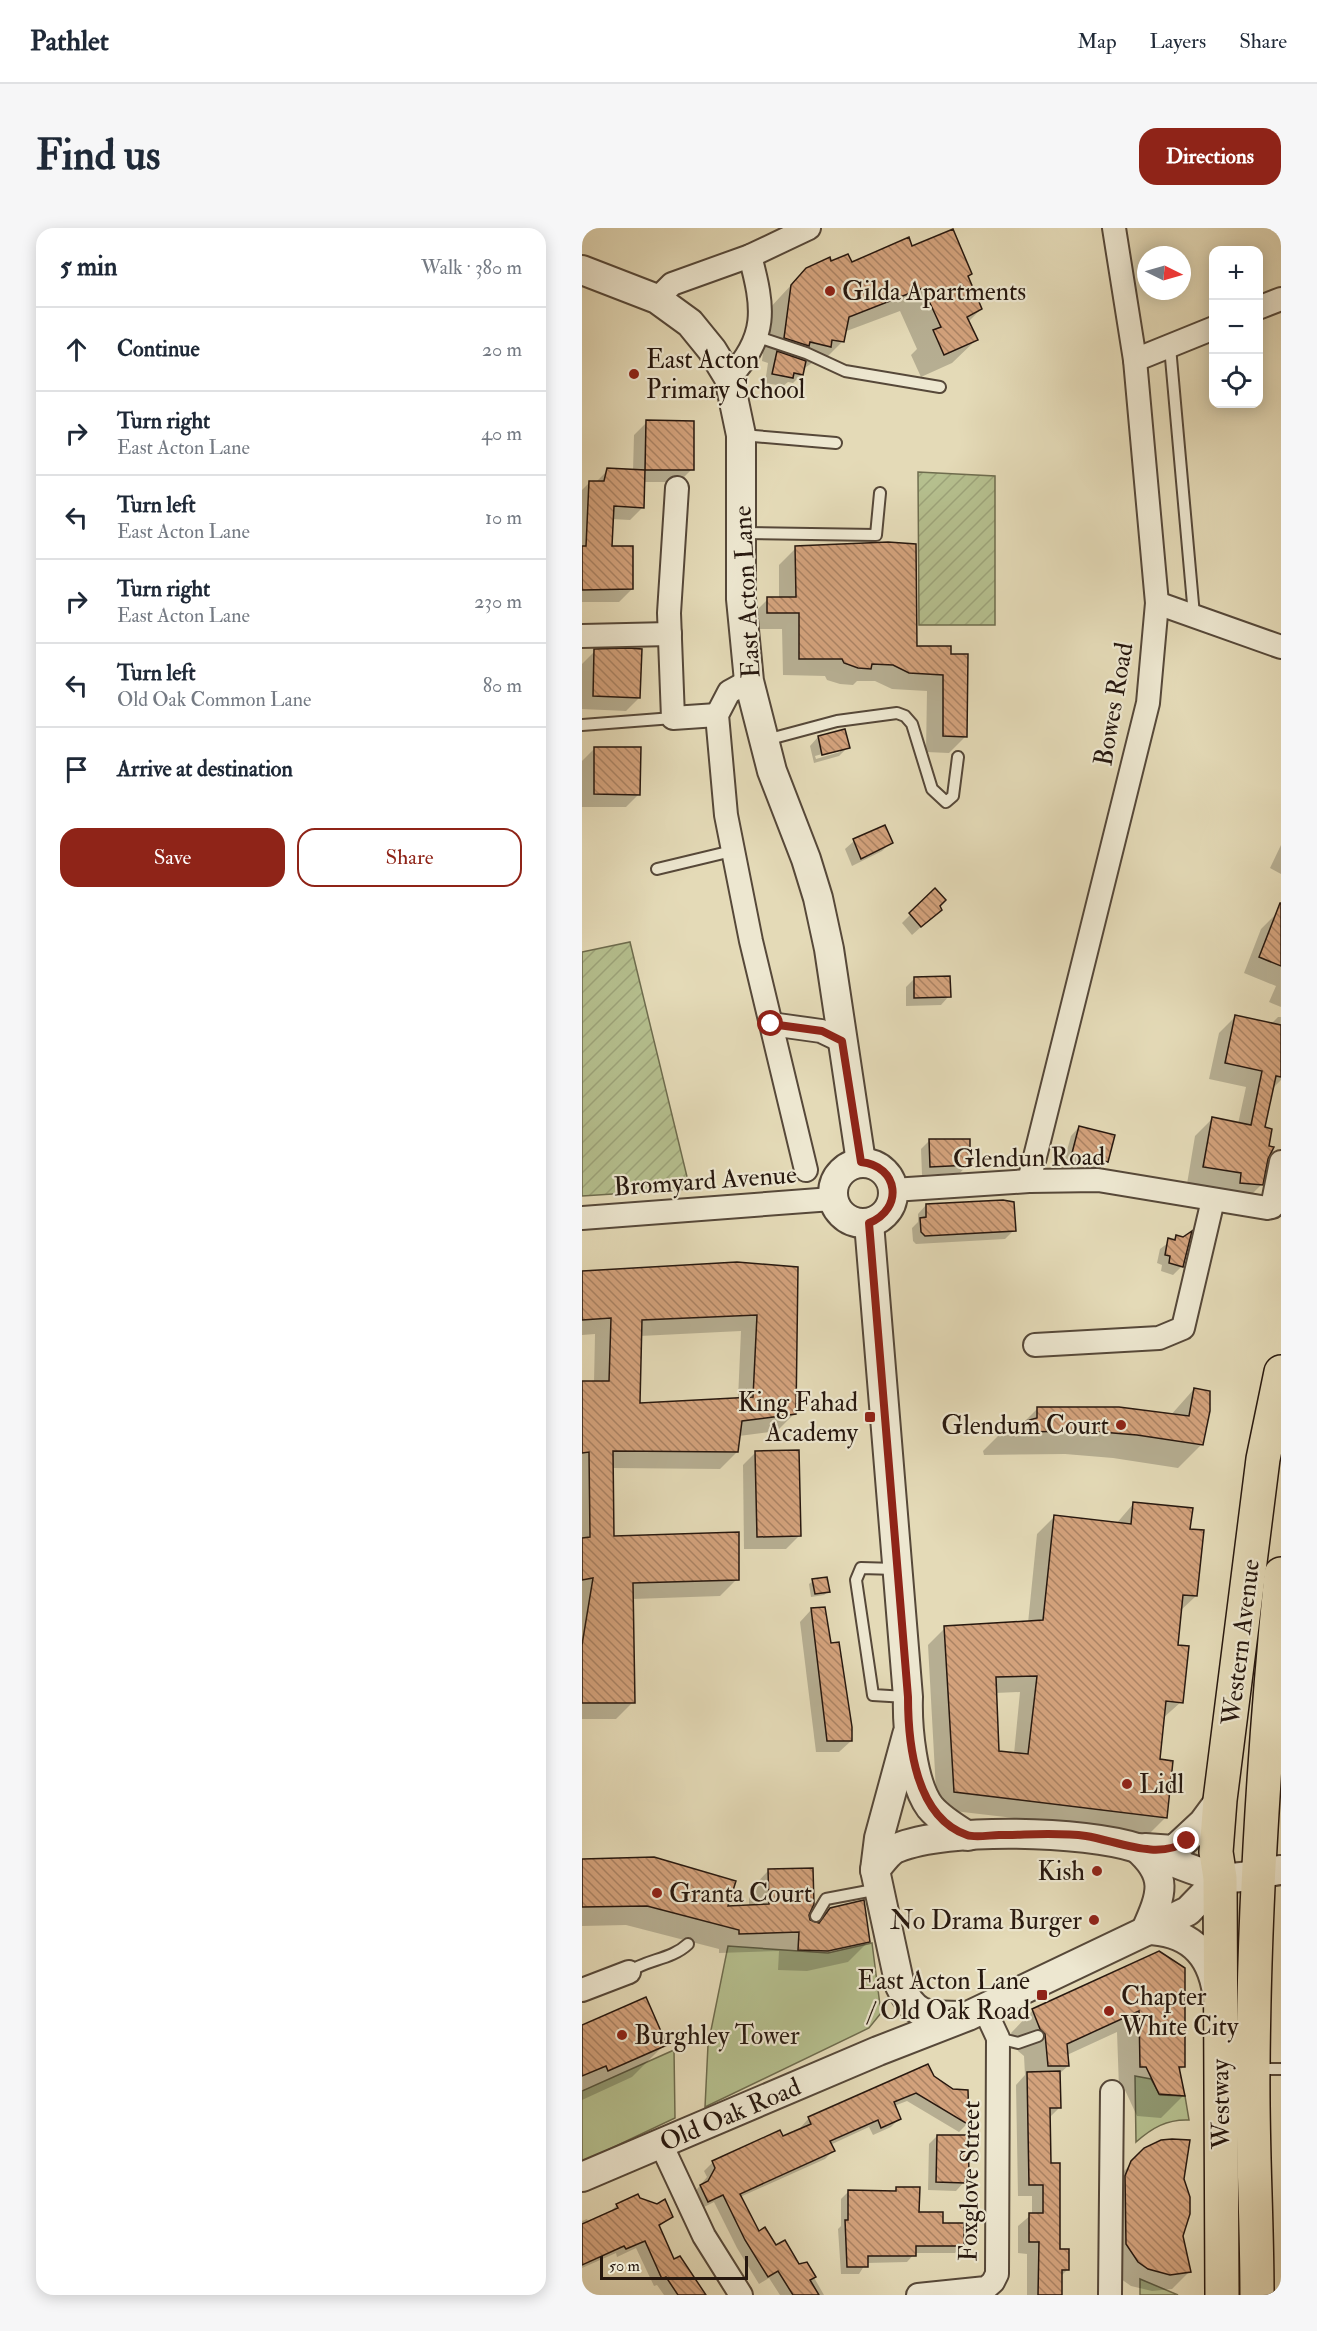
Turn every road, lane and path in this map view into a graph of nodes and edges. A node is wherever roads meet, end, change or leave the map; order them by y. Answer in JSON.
{"nodes":[{"id":1,"x":809,"y":228,"type":"edge"},
{"id":2,"x":1114,"y":228,"type":"edge"},
{"id":3,"x":750,"y":256,"type":"junction"},
{"id":4,"x":582,"y":270,"type":"edge"},
{"id":5,"x":657,"y":299,"type":"junction"},
{"id":6,"x":1281,"y":299,"type":"edge"},
{"id":7,"x":1263,"y":307,"type":"edge"},
{"id":8,"x":1209,"y":330,"type":"edge"},
{"id":9,"x":758,"y":337,"type":"junction"},
{"id":10,"x":1170,"y":347,"type":"junction"},
{"id":11,"x":1136,"y":360,"type":"junction"},
{"id":12,"x":729,"y":378,"type":"junction"},
{"id":13,"x":940,"y":387,"type":"dead end"},
{"id":14,"x":741,"y":435,"type":"junction"},
{"id":15,"x":836,"y":443,"type":"dead end"},
{"id":16,"x":677,"y":488,"type":"dead end"},
{"id":17,"x":880,"y":493,"type":"dead end"},
{"id":18,"x":742,"y":533,"type":"junction"},
{"id":19,"x":1157,"y":603,"type":"junction"},
{"id":20,"x":1194,"y":615,"type":"junction"},
{"id":21,"x":670,"y":634,"type":"junction"},
{"id":22,"x":582,"y":636,"type":"edge"},
{"id":23,"x":1281,"y":647,"type":"edge"},
{"id":24,"x":749,"y":681,"type":"junction"},
{"id":25,"x":717,"y":715,"type":"junction"},
{"id":26,"x":674,"y":718,"type":"junction"},
{"id":27,"x":582,"y":725,"type":"edge"},
{"id":28,"x":763,"y":741,"type":"junction"},
{"id":29,"x":958,"y":756,"type":"dead end"},
{"id":30,"x":732,"y":851,"type":"junction"},
{"id":31,"x":657,"y":869,"type":"dead end"},
{"id":32,"x":771,"y":1024,"type":"junction"},
{"id":33,"x":842,"y":1041,"type":"junction"},
{"id":34,"x":1281,"y":1161,"type":"edge"},
{"id":35,"x":861,"y":1162,"type":"junction"},
{"id":36,"x":806,"y":1170,"type":"dead end"},
{"id":37,"x":1029,"y":1181,"type":"junction"},
{"id":38,"x":893,"y":1190,"type":"junction"},
{"id":39,"x":832,"y":1198,"type":"junction"},
{"id":40,"x":1213,"y":1200,"type":"junction"},
{"id":41,"x":582,"y":1218,"type":"edge"},
{"id":42,"x":869,"y":1223,"type":"junction"},
{"id":43,"x":1035,"y":1345,"type":"dead end"},
{"id":44,"x":1281,"y":1372,"type":"edge"},
{"id":45,"x":896,"y":1569,"type":"junction"},
{"id":46,"x":1281,"y":1574,"type":"edge"},
{"id":47,"x":1278,"y":1631,"type":"edge"},
{"id":48,"x":908,"y":1697,"type":"junction"},
{"id":49,"x":908,"y":1732,"type":"junction"},
{"id":50,"x":1263,"y":1777,"type":"junction"},
{"id":51,"x":1220,"y":1800,"type":"junction"},
{"id":52,"x":1281,"y":1820,"type":"edge"},
{"id":53,"x":968,"y":1836,"type":"junction"},
{"id":54,"x":1137,"y":1848,"type":"junction"},
{"id":55,"x":1269,"y":1872,"type":"edge"},
{"id":56,"x":1220,"y":1878,"type":"junction"},
{"id":57,"x":877,"y":1879,"type":"junction"},
{"id":58,"x":816,"y":1916,"type":"dead end"},
{"id":59,"x":1146,"y":1930,"type":"junction"},
{"id":60,"x":688,"y":1944,"type":"dead end"},
{"id":61,"x":1256,"y":1968,"type":"joint"},
{"id":62,"x":629,"y":1972,"type":"joint"},
{"id":63,"x":900,"y":1986,"type":"junction"},
{"id":64,"x":582,"y":1990,"type":"edge"},
{"id":65,"x":1219,"y":2008,"type":"junction"},
{"id":66,"x":976,"y":2012,"type":"junction"},
{"id":67,"x":1038,"y":2036,"type":"dead end"},
{"id":68,"x":998,"y":2038,"type":"junction"},
{"id":69,"x":878,"y":2051,"type":"junction"},
{"id":70,"x":1267,"y":2069,"type":"edge"},
{"id":71,"x":1112,"y":2092,"type":"dead end"},
{"id":72,"x":661,"y":2144,"type":"junction"},
{"id":73,"x":582,"y":2177,"type":"edge"},
{"id":74,"x":741,"y":2295,"type":"edge"},
{"id":75,"x":918,"y":2295,"type":"edge"},
{"id":76,"x":1110,"y":2295,"type":"edge"},
{"id":77,"x":1222,"y":2295,"type":"edge"},
{"id":78,"x":1257,"y":2295,"type":"edge"}],
"edges":[{"from":1,"to":3,"type":"street"},
{"from":2,"to":11,"type":"street","name":"Bowes Road"},
{"from":3,"to":5,"type":"street"},
{"from":3,"to":9,"type":"street"},
{"from":4,"to":5,"type":"street","name":"East Acton Lane"},
{"from":5,"to":12,"type":"street","name":"East Acton Lane"},
{"from":6,"to":7,"type":"street"},
{"from":8,"to":10,"type":"street"},
{"from":9,"to":12,"type":"street"},
{"from":9,"to":13,"type":"lane"},
{"from":10,"to":11,"type":"street"},
{"from":10,"to":20,"type":"lane"},
{"from":11,"to":19,"type":"street","name":"Bowes Road"},
{"from":12,"to":14,"type":"street","name":"East Acton Lane"},
{"from":14,"to":15,"type":"lane"},
{"from":14,"to":18,"type":"street","name":"East Acton Lane"},
{"from":16,"to":21,"type":"street"},
{"from":17,"to":18,"type":"lane"},
{"from":18,"to":24,"type":"street","name":"East Acton Lane"},
{"from":19,"to":20,"type":"street"},
{"from":19,"to":37,"type":"street","name":"Bowes Road"},
{"from":20,"to":23,"type":"street"},
{"from":21,"to":22,"type":"street"},
{"from":21,"to":26,"type":"street"},
{"from":24,"to":25,"type":"street"},
{"from":24,"to":28,"type":"street","name":"East Acton Lane"},
{"from":25,"to":26,"type":"street"},
{"from":25,"to":30,"type":"street"},
{"from":26,"to":27,"type":"lane"},
{"from":28,"to":29,"type":"lane"},
{"from":28,"to":33,"type":"street","name":"East Acton Lane"},
{"from":30,"to":31,"type":"lane"},
{"from":30,"to":32,"type":"street"},
{"from":32,"to":33,"type":"street"},
{"from":32,"to":36,"type":"street"},
{"from":33,"to":35,"type":"street","name":"East Acton Lane"},
{"from":34,"to":40,"type":"street","name":"Glendun Road"},
{"from":35,"to":38,"type":"street"},
{"from":35,"to":39,"type":"street"},
{"from":37,"to":38,"type":"street","name":"Glendun Road"},
{"from":37,"to":40,"type":"street","name":"Glendun Road"},
{"from":38,"to":42,"type":"street"},
{"from":39,"to":41,"type":"street","name":"Bromyard Avenue"},
{"from":39,"to":42,"type":"street"},
{"from":40,"to":43,"type":"street"},
{"from":42,"to":45,"type":"street"},
{"from":44,"to":51,"type":"highway","name":"Western Avenue"},
{"from":45,"to":48,"type":"street"},
{"from":45,"to":48,"type":"lane"},
{"from":46,"to":47,"type":"highway","name":"Western Avenue"},
{"from":47,"to":50,"type":"highway","name":"Western Avenue"},
{"from":48,"to":49,"type":"street"},
{"from":49,"to":53,"type":"street"},
{"from":49,"to":57,"type":"street"},
{"from":50,"to":52,"type":"street"},
{"from":50,"to":55,"type":"highway","name":"Western Avenue"},
{"from":51,"to":54,"type":"street"},
{"from":51,"to":56,"type":"highway","name":"Western Avenue"},
{"from":53,"to":54,"type":"street"},
{"from":53,"to":57,"type":"street"},
{"from":54,"to":56,"type":"street"},
{"from":54,"to":59,"type":"street"},
{"from":55,"to":56,"type":"street"},
{"from":55,"to":61,"type":"highway","name":"Western Avenue"},
{"from":56,"to":59,"type":"street","name":"Old Oak Road"},
{"from":56,"to":65,"type":"highway","name":"Westway"},
{"from":57,"to":58,"type":"lane"},
{"from":57,"to":63,"type":"street"},
{"from":59,"to":65,"type":"street"},
{"from":59,"to":66,"type":"street","name":"Old Oak Road"},
{"from":60,"to":62,"type":"lane"},
{"from":61,"to":70,"type":"highway","name":"Westway"},
{"from":62,"to":64,"type":"street"},
{"from":63,"to":66,"type":"street","name":"Old Oak Road"},
{"from":63,"to":69,"type":"street","name":"Old Oak Road"},
{"from":65,"to":77,"type":"highway","name":"Westway"},
{"from":66,"to":68,"type":"street","name":"Foxglove Street"},
{"from":66,"to":69,"type":"street","name":"Old Oak Road"},
{"from":67,"to":68,"type":"lane"},
{"from":68,"to":75,"type":"street","name":"Foxglove Street"},
{"from":69,"to":72,"type":"street","name":"Old Oak Road"},
{"from":70,"to":78,"type":"highway","name":"Westway"},
{"from":71,"to":76,"type":"street"},
{"from":72,"to":73,"type":"street","name":"Old Oak Road"},
{"from":72,"to":74,"type":"street"}]}
